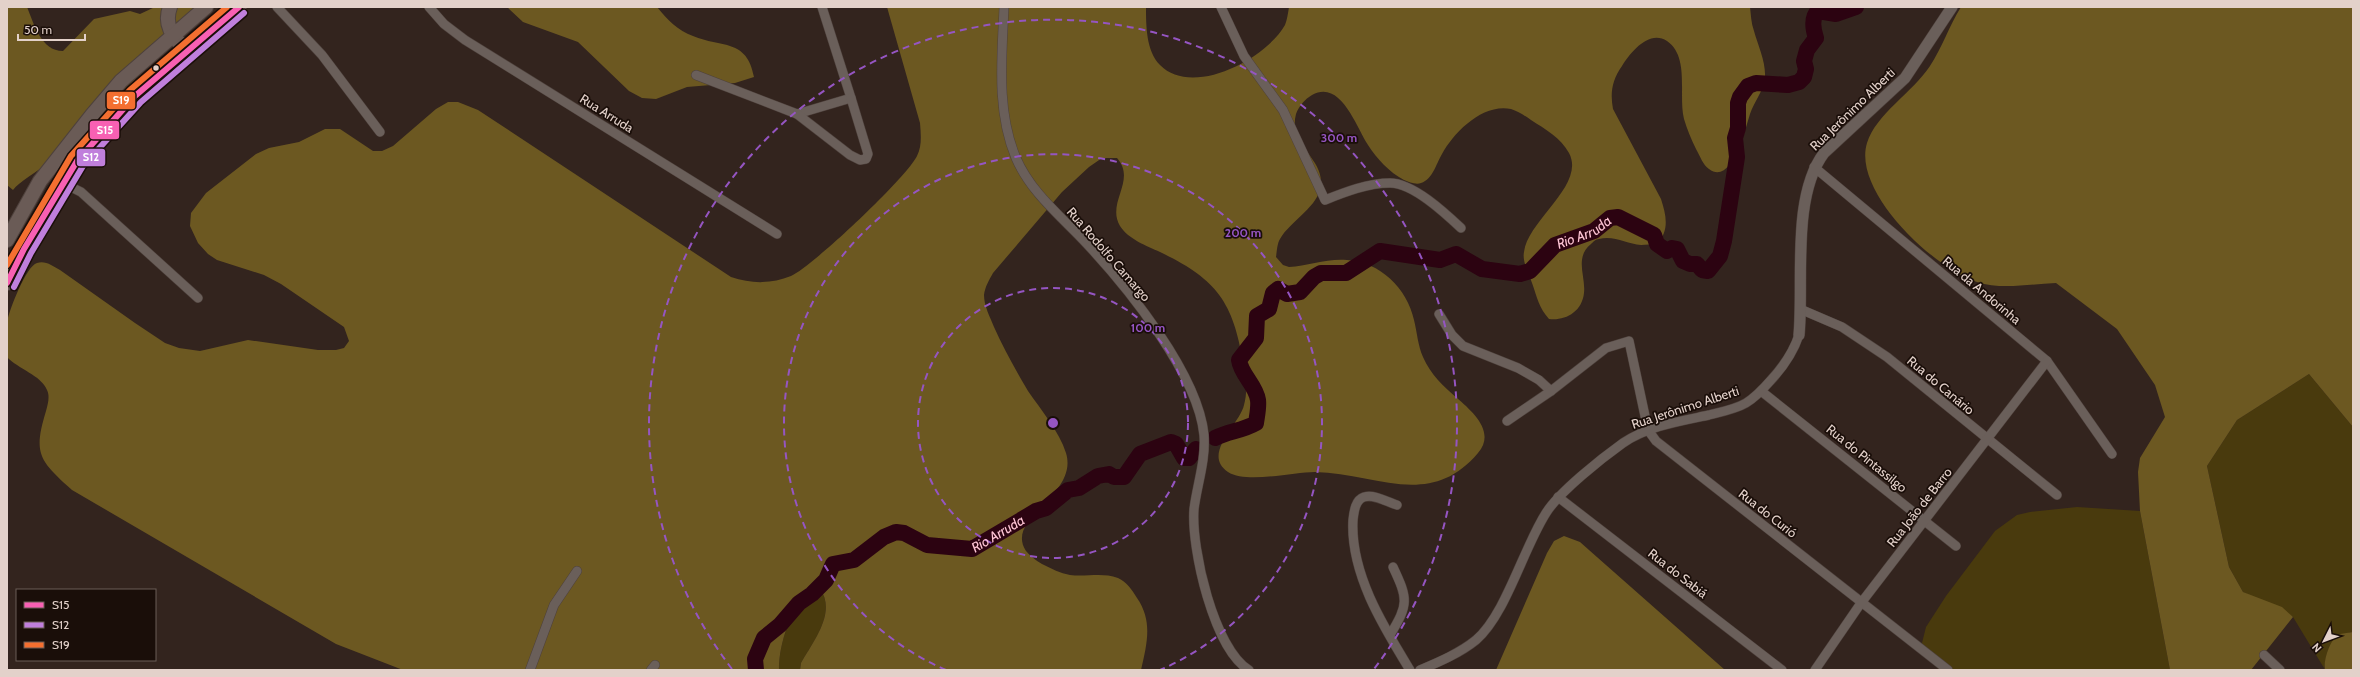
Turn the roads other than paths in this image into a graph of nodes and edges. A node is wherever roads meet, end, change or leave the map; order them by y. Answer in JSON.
{"nodes":[{"id":1,"x":170,"y":7,"type":"edge"},
{"id":2,"x":206,"y":7,"type":"edge"},
{"id":3,"x":239,"y":7,"type":"edge"},
{"id":4,"x":277,"y":7,"type":"edge"},
{"id":5,"x":429,"y":7,"type":"edge"},
{"id":6,"x":822,"y":7,"type":"edge"},
{"id":7,"x":1004,"y":7,"type":"edge"},
{"id":8,"x":1221,"y":7,"type":"edge"},
{"id":9,"x":1952,"y":7,"type":"edge"},
{"id":10,"x":173,"y":35,"type":"junction"},
{"id":11,"x":186,"y":51,"type":"junction"},
{"id":12,"x":696,"y":75,"type":"dead end"},
{"id":13,"x":851,"y":98,"type":"junction"},
{"id":14,"x":797,"y":114,"type":"junction"},
{"id":15,"x":380,"y":132,"type":"dead end"},
{"id":16,"x":1814,"y":167,"type":"junction"},
{"id":17,"x":63,"y":183,"type":"junction"},
{"id":18,"x":1461,"y":228,"type":"dead end"},
{"id":19,"x":777,"y":234,"type":"dead end"},
{"id":20,"x":7,"y":240,"type":"edge"},
{"id":21,"x":7,"y":283,"type":"edge"},
{"id":22,"x":198,"y":298,"type":"dead end"},
{"id":23,"x":1800,"y":309,"type":"junction"},
{"id":24,"x":1439,"y":314,"type":"dead end"},
{"id":25,"x":1799,"y":334,"type":"joint"},
{"id":26,"x":2047,"y":361,"type":"junction"},
{"id":27,"x":1551,"y":391,"type":"junction"},
{"id":28,"x":1761,"y":391,"type":"junction"},
{"id":29,"x":1507,"y":421,"type":"dead end"},
{"id":30,"x":1648,"y":430,"type":"junction"},
{"id":31,"x":1987,"y":440,"type":"junction"},
{"id":32,"x":2112,"y":454,"type":"dead end"},
{"id":33,"x":2057,"y":495,"type":"dead end"},
{"id":34,"x":1558,"y":497,"type":"junction"},
{"id":35,"x":1397,"y":505,"type":"dead end"},
{"id":36,"x":1925,"y":521,"type":"junction"},
{"id":37,"x":1956,"y":546,"type":"dead end"},
{"id":38,"x":1393,"y":567,"type":"dead end"},
{"id":39,"x":577,"y":570,"type":"dead end"},
{"id":40,"x":1861,"y":603,"type":"junction"},
{"id":41,"x":1390,"y":635,"type":"junction"},
{"id":42,"x":2264,"y":654,"type":"dead end"},
{"id":43,"x":530,"y":670,"type":"edge"},
{"id":44,"x":1249,"y":670,"type":"edge"},
{"id":45,"x":1410,"y":670,"type":"edge"},
{"id":46,"x":1420,"y":670,"type":"edge"},
{"id":47,"x":1782,"y":670,"type":"edge"},
{"id":48,"x":1815,"y":670,"type":"edge"},
{"id":49,"x":1948,"y":670,"type":"edge"},
{"id":50,"x":2280,"y":670,"type":"edge"}],
"edges":[{"from":1,"to":10,"type":"main road"},
{"from":2,"to":10,"type":"main road"},
{"from":3,"to":11,"type":"main road"},
{"from":4,"to":15,"type":"street"},
{"from":5,"to":19,"type":"street","name":"Rua Arruda"},
{"from":6,"to":13,"type":"street"},
{"from":7,"to":44,"type":"street","name":"Rua Rodolfo Camargo"},
{"from":8,"to":18,"type":"street"},
{"from":9,"to":16,"type":"street","name":"Rua Jerônimo Alberti"},
{"from":10,"to":11,"type":"main road"},
{"from":10,"to":20,"type":"main road"},
{"from":11,"to":17,"type":"main road"},
{"from":12,"to":14,"type":"street"},
{"from":13,"to":14,"type":"street"},
{"from":13,"to":14,"type":"street"},
{"from":16,"to":23,"type":"street","name":"Rua Jerônimo Alberti"},
{"from":16,"to":26,"type":"street","name":"Rua da Andorinha"},
{"from":17,"to":21,"type":"main road"},
{"from":17,"to":22,"type":"street"},
{"from":23,"to":25,"type":"street","name":"Rua Jerônimo Alberti"},
{"from":23,"to":31,"type":"street","name":"Rua do Canário"},
{"from":24,"to":27,"type":"street"},
{"from":25,"to":28,"type":"street","name":"Rua Jerônimo Alberti"},
{"from":26,"to":31,"type":"street","name":"Rua João de Barro"},
{"from":26,"to":32,"type":"street","name":"Rua da Andorinha"},
{"from":27,"to":29,"type":"street"},
{"from":27,"to":30,"type":"street","name":"Rua do Curió"},
{"from":28,"to":30,"type":"street","name":"Rua Jerônimo Alberti"},
{"from":28,"to":36,"type":"street","name":"Rua do Pintassilgo"},
{"from":30,"to":34,"type":"street","name":"Rua Jerônimo Alberti"},
{"from":30,"to":40,"type":"street","name":"Rua do Curió"},
{"from":31,"to":33,"type":"street","name":"Rua do Canário"},
{"from":31,"to":36,"type":"street","name":"Rua João de Barro"},
{"from":34,"to":46,"type":"street","name":"Rua Jerônimo Alberti"},
{"from":34,"to":47,"type":"street","name":"Rua do Sabiá"},
{"from":35,"to":41,"type":"street"},
{"from":36,"to":37,"type":"street","name":"Rua do Pintassilgo"},
{"from":36,"to":40,"type":"street","name":"Rua João de Barro"},
{"from":38,"to":41,"type":"street"},
{"from":39,"to":43,"type":"street"},
{"from":40,"to":48,"type":"street","name":"Rua João de Barro"},
{"from":40,"to":49,"type":"street","name":"Rua do Curió"},
{"from":41,"to":45,"type":"street"},
{"from":42,"to":50,"type":"street"}]}
